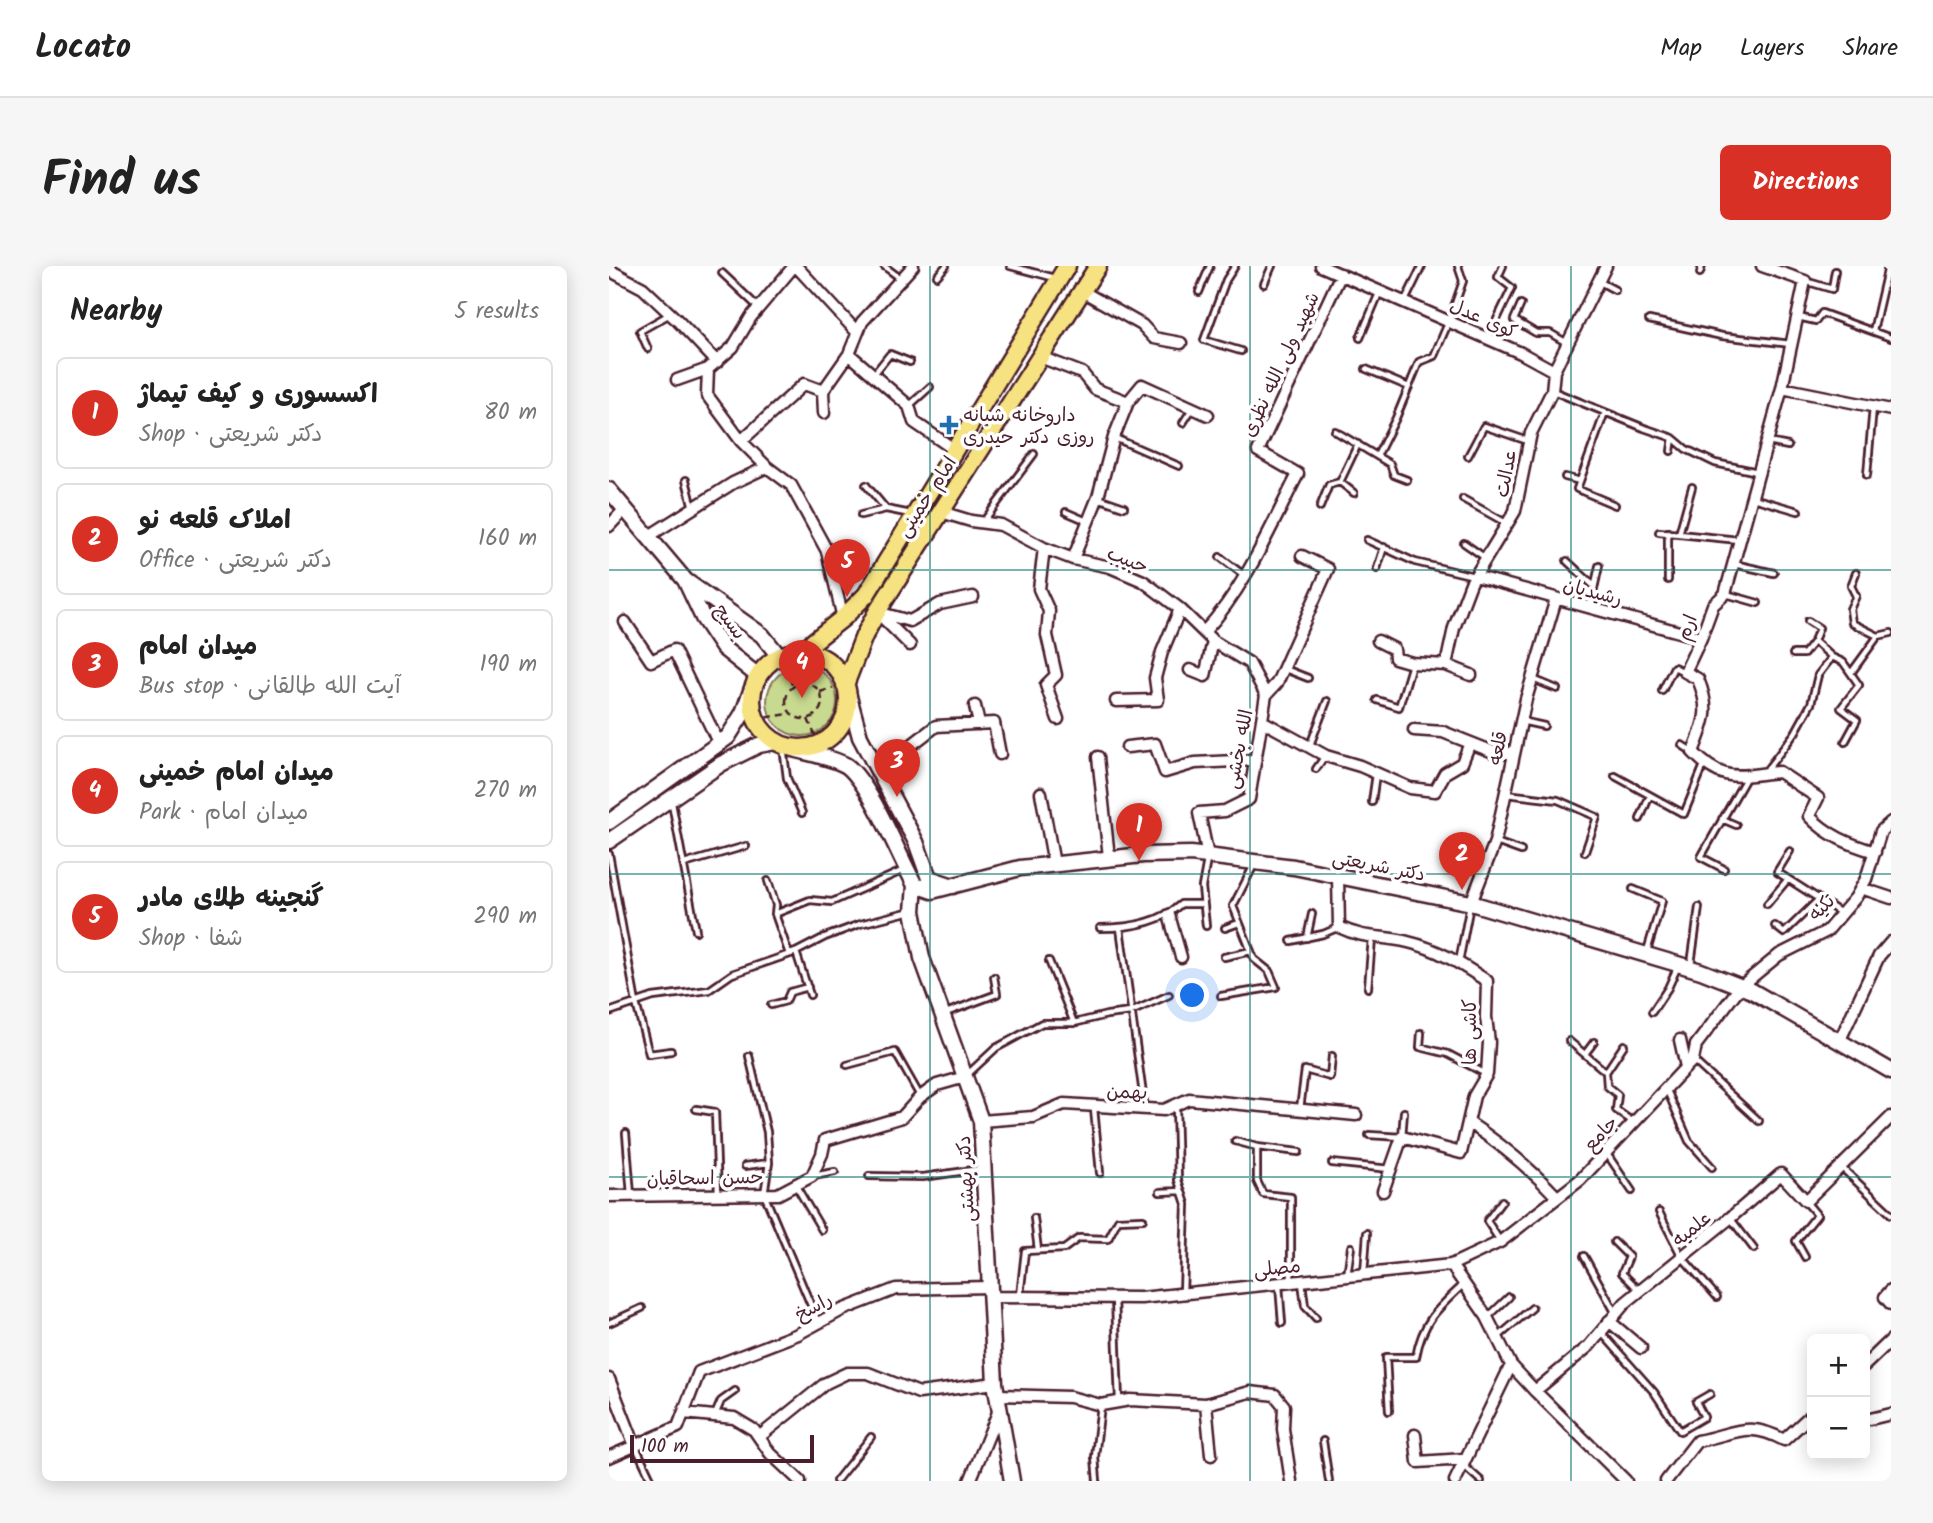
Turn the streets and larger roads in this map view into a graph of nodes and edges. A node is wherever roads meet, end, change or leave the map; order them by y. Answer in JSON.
{"nodes":[{"id":1,"x":795,"y":266,"type":"edge"},
{"id":2,"x":913,"y":266,"type":"edge"},
{"id":3,"x":1098,"y":266,"type":"edge"},
{"id":4,"x":1321,"y":266,"type":"edge"},
{"id":5,"x":1606,"y":266,"type":"edge"},
{"id":6,"x":1765,"y":267,"type":"edge"},
{"id":7,"x":610,"y":269,"type":"edge"},
{"id":8,"x":1063,"y":272,"type":"edge"},
{"id":9,"x":1342,"y":274,"type":"junction"},
{"id":10,"x":1082,"y":291,"type":"junction"},
{"id":11,"x":857,"y":332,"type":"junction"},
{"id":12,"x":1181,"y":343,"type":"dead end"},
{"id":13,"x":849,"y":354,"type":"junction"},
{"id":14,"x":1040,"y":357,"type":"junction"},
{"id":15,"x":713,"y":365,"type":"junction"},
{"id":16,"x":1554,"y":371,"type":"junction"},
{"id":17,"x":677,"y":380,"type":"dead end"},
{"id":18,"x":1782,"y":388,"type":"junction"},
{"id":19,"x":823,"y":391,"type":"junction"},
{"id":20,"x":1128,"y":402,"type":"junction"},
{"id":21,"x":1891,"y":410,"type":"edge"},
{"id":22,"x":824,"y":413,"type":"dead end"},
{"id":23,"x":1208,"y":415,"type":"dead end"},
{"id":24,"x":741,"y":441,"type":"junction"},
{"id":25,"x":955,"y":450,"type":"junction"},
{"id":26,"x":767,"y":467,"type":"junction"},
{"id":27,"x":609,"y":490,"type":"edge"},
{"id":28,"x":625,"y":509,"type":"junction"},
{"id":29,"x":941,"y":512,"type":"junction"},
{"id":30,"x":609,"y":526,"type":"edge"},
{"id":31,"x":649,"y":536,"type":"junction"},
{"id":32,"x":1044,"y":548,"type":"junction"},
{"id":33,"x":1302,"y":556,"type":"dead end"},
{"id":34,"x":1073,"y":559,"type":"junction"},
{"id":35,"x":1475,"y":576,"type":"junction"},
{"id":36,"x":685,"y":580,"type":"junction"},
{"id":37,"x":973,"y":597,"type":"dead end"},
{"id":38,"x":1556,"y":599,"type":"junction"},
{"id":39,"x":1180,"y":609,"type":"junction"},
{"id":40,"x":877,"y":612,"type":"junction"},
{"id":41,"x":842,"y":618,"type":"junction"},
{"id":42,"x":625,"y":622,"type":"dead end"},
{"id":43,"x":1204,"y":632,"type":"junction"},
{"id":44,"x":1701,"y":638,"type":"junction"},
{"id":45,"x":1213,"y":640,"type":"junction"},
{"id":46,"x":1378,"y":641,"type":"dead end"},
{"id":47,"x":910,"y":645,"type":"dead end"},
{"id":48,"x":800,"y":652,"type":"junction"},
{"id":49,"x":779,"y":656,"type":"junction"},
{"id":50,"x":1446,"y":665,"type":"junction"},
{"id":51,"x":1190,"y":670,"type":"dead end"},
{"id":52,"x":1471,"y":675,"type":"dead end"},
{"id":53,"x":755,"y":682,"type":"junction"},
{"id":54,"x":847,"y":689,"type":"junction"},
{"id":55,"x":1266,"y":695,"type":"junction"},
{"id":56,"x":1115,"y":701,"type":"dead end"},
{"id":57,"x":975,"y":706,"type":"dead end"},
{"id":58,"x":1058,"y":719,"type":"dead end"},
{"id":59,"x":1262,"y":721,"type":"junction"},
{"id":60,"x":979,"y":724,"type":"junction"},
{"id":61,"x":1415,"y":730,"type":"dead end"},
{"id":62,"x":1470,"y":743,"type":"junction"},
{"id":63,"x":719,"y":744,"type":"junction"},
{"id":64,"x":782,"y":745,"type":"junction"},
{"id":65,"x":1127,"y":747,"type":"dead end"},
{"id":66,"x":1512,"y":753,"type":"junction"},
{"id":67,"x":1000,"y":754,"type":"dead end"},
{"id":68,"x":1098,"y":757,"type":"dead end"},
{"id":69,"x":1254,"y":760,"type":"junction"},
{"id":70,"x":878,"y":771,"type":"junction"},
{"id":71,"x":1041,"y":793,"type":"dead end"},
{"id":72,"x":609,"y":822,"type":"edge"},
{"id":73,"x":1891,"y":822,"type":"edge"},
{"id":74,"x":609,"y":841,"type":"edge"},
{"id":75,"x":1875,"y":852,"type":"junction"},
{"id":76,"x":1208,"y":856,"type":"junction"},
{"id":77,"x":1109,"y":858,"type":"junction"},
{"id":78,"x":1054,"y":864,"type":"junction"},
{"id":79,"x":1338,"y":876,"type":"junction"},
{"id":80,"x":915,"y":886,"type":"junction"},
{"id":81,"x":955,"y":887,"type":"junction"},
{"id":82,"x":1861,"y":888,"type":"junction"},
{"id":83,"x":1891,"y":898,"type":"edge"},
{"id":84,"x":1471,"y":903,"type":"junction"},
{"id":85,"x":1169,"y":915,"type":"road end"},
{"id":86,"x":1891,"y":942,"type":"edge"},
{"id":87,"x":1181,"y":957,"type":"dead end"},
{"id":88,"x":1740,"y":987,"type":"junction"},
{"id":89,"x":1680,"y":1040,"type":"dead end"},
{"id":90,"x":1839,"y":1042,"type":"junction"},
{"id":91,"x":1689,"y":1063,"type":"junction"},
{"id":92,"x":1891,"y":1071,"type":"edge"},
{"id":93,"x":965,"y":1077,"type":"junction"},
{"id":94,"x":1356,"y":1115,"type":"dead end"},
{"id":95,"x":1891,"y":1117,"type":"edge"},
{"id":96,"x":981,"y":1121,"type":"junction"},
{"id":97,"x":1468,"y":1122,"type":"junction"},
{"id":98,"x":1383,"y":1191,"type":"dead end"},
{"id":99,"x":609,"y":1196,"type":"edge"},
{"id":100,"x":1557,"y":1197,"type":"junction"},
{"id":101,"x":1451,"y":1265,"type":"junction"},
{"id":102,"x":1891,"y":1290,"type":"edge"},
{"id":103,"x":990,"y":1292,"type":"junction"},
{"id":104,"x":1891,"y":1304,"type":"edge"},
{"id":105,"x":1612,"y":1317,"type":"junction"},
{"id":106,"x":1891,"y":1340,"type":"edge"},
{"id":107,"x":1641,"y":1348,"type":"dead end"},
{"id":108,"x":1870,"y":1360,"type":"edge"},
{"id":109,"x":1511,"y":1365,"type":"junction"},
{"id":110,"x":609,"y":1379,"type":"edge"},
{"id":111,"x":996,"y":1389,"type":"junction"},
{"id":112,"x":1535,"y":1391,"type":"junction"},
{"id":113,"x":1206,"y":1404,"type":"junction"},
{"id":114,"x":999,"y":1410,"type":"junction"},
{"id":115,"x":684,"y":1413,"type":"junction"},
{"id":116,"x":1891,"y":1414,"type":"edge"},
{"id":117,"x":1807,"y":1419,"type":"edge"},
{"id":118,"x":1870,"y":1419,"type":"dead end"},
{"id":119,"x":1415,"y":1435,"type":"dead end"},
{"id":120,"x":759,"y":1437,"type":"junction"},
{"id":121,"x":635,"y":1446,"type":"junction"},
{"id":122,"x":1210,"y":1455,"type":"dead end"},
{"id":123,"x":609,"y":1457,"type":"edge"},
{"id":124,"x":1464,"y":1462,"type":"junction"},
{"id":125,"x":800,"y":1481,"type":"edge"},
{"id":126,"x":970,"y":1481,"type":"edge"},
{"id":127,"x":1012,"y":1481,"type":"edge"},
{"id":128,"x":1290,"y":1481,"type":"edge"},
{"id":129,"x":1455,"y":1481,"type":"edge"},
{"id":130,"x":1626,"y":1481,"type":"edge"},
{"id":131,"x":1666,"y":1481,"type":"edge"}],
"edges":[{"from":1,"to":11,"type":"street"},
{"from":1,"to":15,"type":"street"},
{"from":2,"to":11,"type":"street"},
{"from":3,"to":10,"type":"main road","name":"امام خمینی"},
{"from":4,"to":9,"type":"street","name":"کوی عدل"},
{"from":5,"to":16,"type":"street"},
{"from":6,"to":18,"type":"street","name":"ارم"},
{"from":7,"to":15,"type":"street"},
{"from":8,"to":25,"type":"main road","name":"امام خمینی"},
{"from":9,"to":16,"type":"street","name":"کوی عدل"},
{"from":9,"to":43,"type":"street","name":"شهید ولی الله نظری"},
{"from":10,"to":12,"type":"street"},
{"from":10,"to":14,"type":"main road","name":"امام خمینی"},
{"from":11,"to":13,"type":"street"},
{"from":13,"to":19,"type":"street"},
{"from":13,"to":25,"type":"street"},
{"from":14,"to":20,"type":"street"},
{"from":14,"to":29,"type":"main road","name":"امام خمینی"},
{"from":15,"to":17,"type":"street"},
{"from":15,"to":24,"type":"street"},
{"from":16,"to":35,"type":"street","name":"عدالت"},
{"from":18,"to":21,"type":"street"},
{"from":18,"to":44,"type":"street","name":"ارم"},
{"from":19,"to":22,"type":"street"},
{"from":19,"to":24,"type":"street"},
{"from":20,"to":23,"type":"street"},
{"from":20,"to":34,"type":"street"},
{"from":24,"to":26,"type":"street"},
{"from":25,"to":41,"type":"main road","name":"امام خمینی"},
{"from":26,"to":31,"type":"street"},
{"from":26,"to":41,"type":"street"},
{"from":27,"to":28,"type":"main road","name":"بسیج"},
{"from":28,"to":30,"type":"street"},
{"from":28,"to":31,"type":"main road","name":"بسیج"},
{"from":29,"to":32,"type":"street","name":"حبیب"},
{"from":29,"to":40,"type":"main road","name":"امام خمینی"},
{"from":31,"to":36,"type":"main road","name":"بسیج"},
{"from":32,"to":34,"type":"street","name":"حبیب"},
{"from":32,"to":58,"type":"street"},
{"from":33,"to":55,"type":"street"},
{"from":34,"to":39,"type":"street","name":"حبیب"},
{"from":35,"to":38,"type":"street","name":"رشیدیان"},
{"from":35,"to":50,"type":"street","name":"عدالت"},
{"from":36,"to":49,"type":"main road","name":"بسیج"},
{"from":36,"to":53,"type":"main road","name":"بسیج"},
{"from":37,"to":40,"type":"street"},
{"from":38,"to":44,"type":"street","name":"رشیدیان"},
{"from":38,"to":66,"type":"street","name":"قلعه"},
{"from":39,"to":43,"type":"street","name":"حبیب"},
{"from":39,"to":56,"type":"street"},
{"from":40,"to":47,"type":"street"},
{"from":40,"to":54,"type":"main road","name":"امام خمینی"},
{"from":41,"to":48,"type":"main road","name":"امام خمینی"},
{"from":42,"to":63,"type":"street"},
{"from":43,"to":45,"type":"street","name":"حبیب"},
{"from":44,"to":75,"type":"street","name":"ارم"},
{"from":45,"to":51,"type":"street"},
{"from":45,"to":55,"type":"street","name":"حبیب"},
{"from":46,"to":50,"type":"street"},
{"from":48,"to":49,"type":"main road"},
{"from":48,"to":54,"type":"main road"},
{"from":49,"to":53,"type":"main road"},
{"from":50,"to":52,"type":"street"},
{"from":53,"to":63,"type":"main road"},
{"from":53,"to":64,"type":"main road"},
{"from":54,"to":64,"type":"main road","name":"امام خمینی"},
{"from":54,"to":70,"type":"main road"},
{"from":55,"to":59,"type":"street","name":"الله بخشی"},
{"from":57,"to":60,"type":"street"},
{"from":59,"to":62,"type":"street"},
{"from":59,"to":69,"type":"street","name":"الله بخشی"},
{"from":60,"to":67,"type":"street"},
{"from":60,"to":70,"type":"street"},
{"from":61,"to":62,"type":"street"},
{"from":62,"to":66,"type":"street"},
{"from":63,"to":72,"type":"main road"},
{"from":64,"to":74,"type":"main road"},
{"from":64,"to":80,"type":"main road"},
{"from":65,"to":69,"type":"street"},
{"from":66,"to":84,"type":"street","name":"قلعه"},
{"from":68,"to":77,"type":"street"},
{"from":69,"to":76,"type":"street","name":"الله بخشی"},
{"from":70,"to":81,"type":"main road"},
{"from":71,"to":78,"type":"street"},
{"from":73,"to":75,"type":"street","name":"تکیه"},
{"from":75,"to":82,"type":"street","name":"تکیه"},
{"from":76,"to":77,"type":"main road","name":"دکتر شریعتی"},
{"from":76,"to":79,"type":"main road","name":"دکتر شریعتی"},
{"from":77,"to":78,"type":"main road","name":"دکتر شریعتی"},
{"from":78,"to":81,"type":"main road","name":"دکتر شریعتی"},
{"from":79,"to":84,"type":"main road","name":"دکتر شریعتی"},
{"from":79,"to":97,"type":"street","name":"کاشی ها"},
{"from":80,"to":81,"type":"main road","name":"دکتر شریعتی"},
{"from":80,"to":93,"type":"main road","name":"دکتر بهشتی"},
{"from":82,"to":83,"type":"street"},
{"from":82,"to":88,"type":"street","name":"تکیه"},
{"from":84,"to":88,"type":"main road","name":"دکتر شریعتی"},
{"from":85,"to":87,"type":"street"},
{"from":86,"to":90,"type":"street"},
{"from":88,"to":90,"type":"main road","name":"دکتر شریعتی"},
{"from":88,"to":91,"type":"street","name":"جامع"},
{"from":89,"to":91,"type":"street"},
{"from":90,"to":92,"type":"main road","name":"دکتر شریعتی"},
{"from":91,"to":100,"type":"street","name":"جامع"},
{"from":93,"to":96,"type":"main road","name":"دکتر بهشتی"},
{"from":93,"to":99,"type":"street","name":"حسن اسحاقیان"},
{"from":94,"to":96,"type":"street","name":"بهمن"},
{"from":95,"to":105,"type":"street","name":"علمیه"},
{"from":96,"to":103,"type":"main road","name":"دکتر بهشتی"},
{"from":97,"to":98,"type":"street","name":"کاشی ها"},
{"from":97,"to":100,"type":"street"},
{"from":100,"to":101,"type":"street","name":"جامع"},
{"from":101,"to":103,"type":"street","name":"مصلی"},
{"from":101,"to":109,"type":"street"},
{"from":102,"to":104,"type":"street"},
{"from":103,"to":111,"type":"main road","name":"دکتر بهشتی"},
{"from":103,"to":115,"type":"street","name":"راسخ"},
{"from":105,"to":107,"type":"street"},
{"from":105,"to":112,"type":"street","name":"علمیه"},
{"from":106,"to":108,"type":"street"},
{"from":109,"to":112,"type":"street"},
{"from":109,"to":124,"type":"street"},
{"from":110,"to":121,"type":"street"},
{"from":111,"to":113,"type":"street"},
{"from":111,"to":114,"type":"main road","name":"دکتر بهشتی"},
{"from":111,"to":120,"type":"street"},
{"from":112,"to":130,"type":"street"},
{"from":113,"to":122,"type":"street"},
{"from":113,"to":128,"type":"street"},
{"from":114,"to":126,"type":"street"},
{"from":114,"to":127,"type":"main road","name":"دکتر بهشتی"},
{"from":115,"to":120,"type":"street"},
{"from":115,"to":121,"type":"street"},
{"from":116,"to":118,"type":"street"},
{"from":117,"to":131,"type":"street"},
{"from":119,"to":124,"type":"street"},
{"from":120,"to":125,"type":"street"},
{"from":121,"to":123,"type":"street"},
{"from":124,"to":129,"type":"street"}]}
